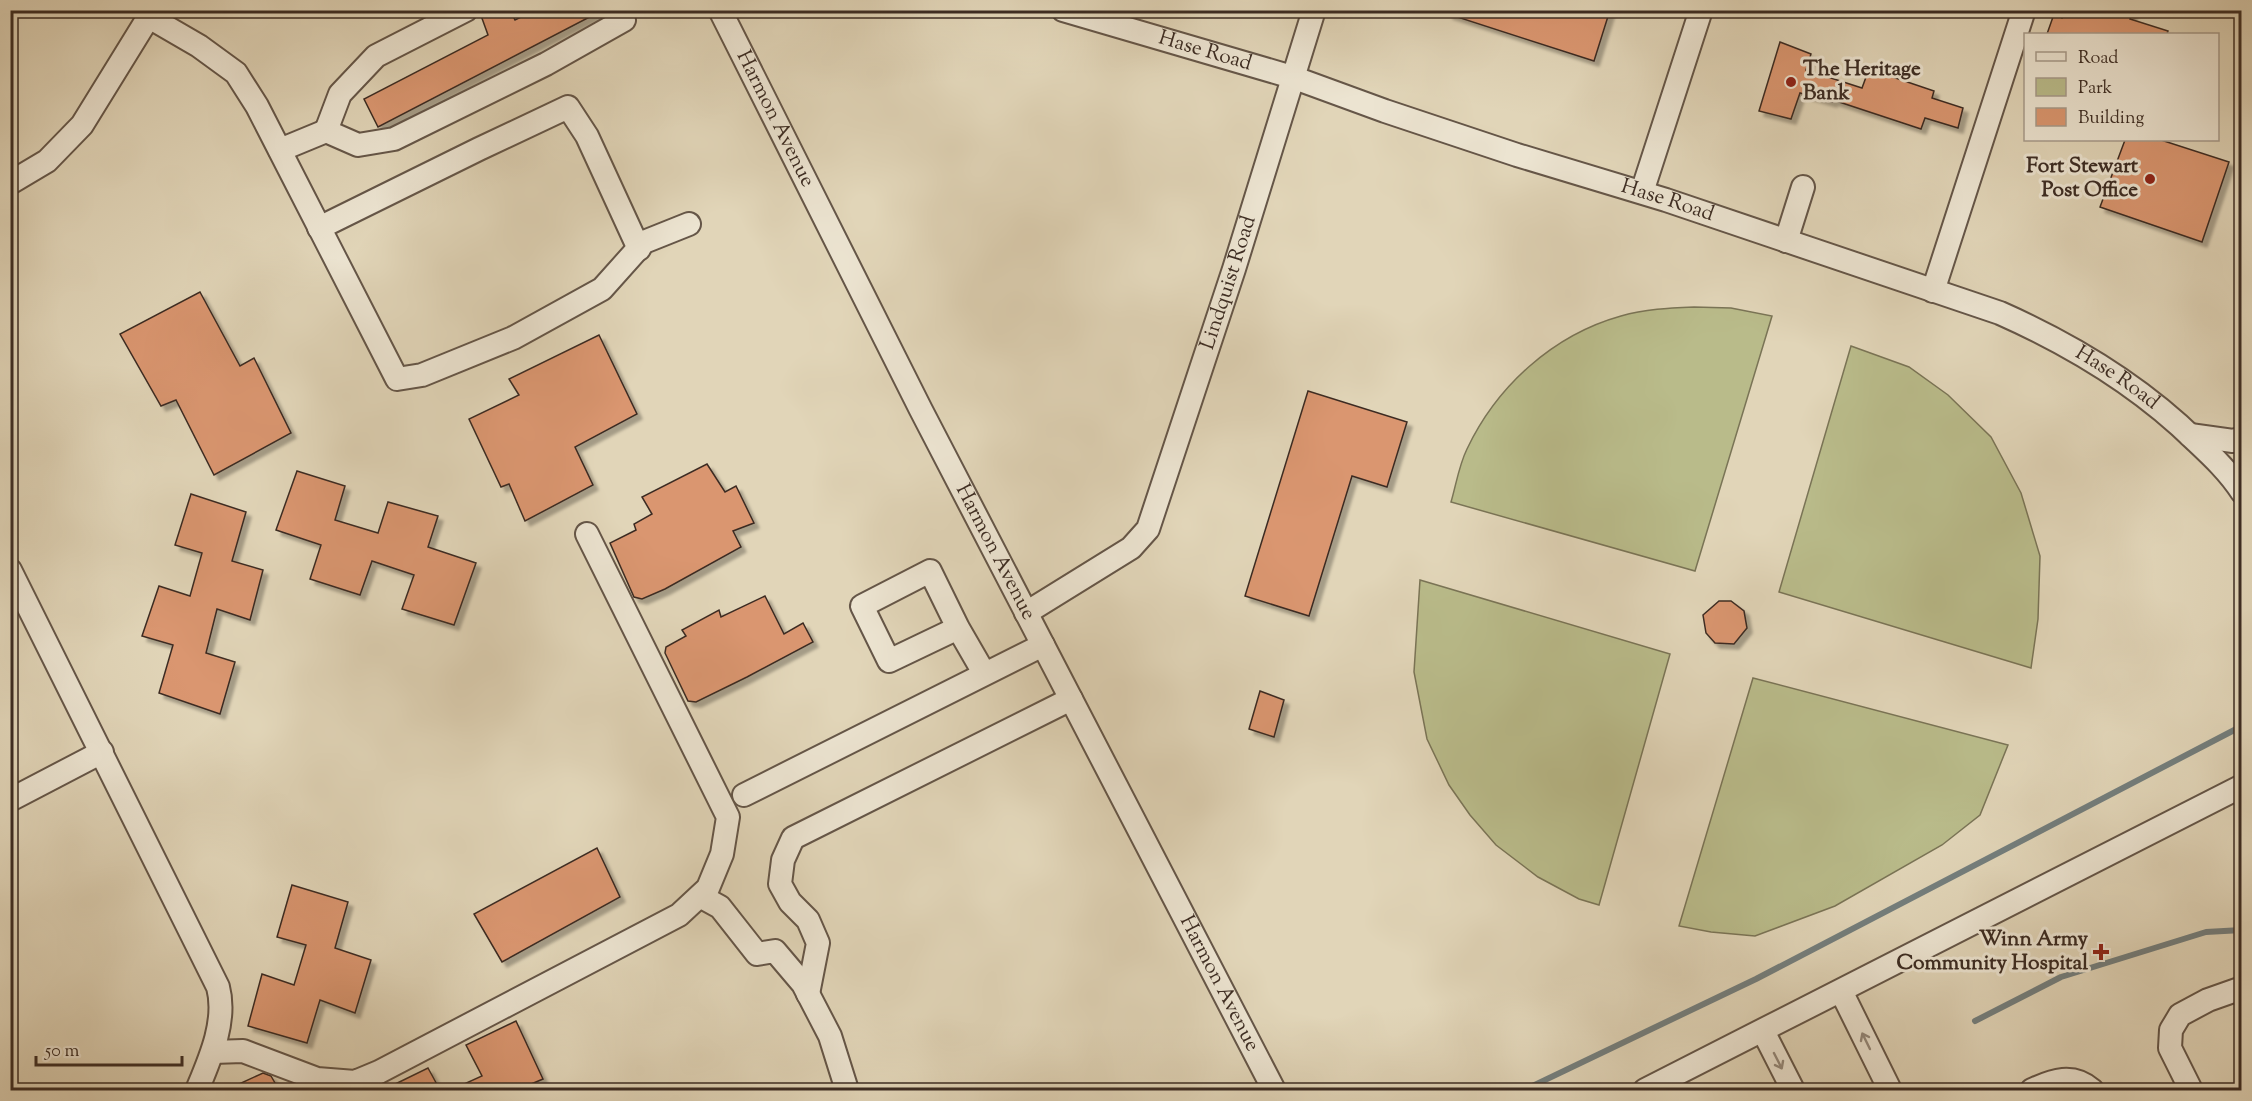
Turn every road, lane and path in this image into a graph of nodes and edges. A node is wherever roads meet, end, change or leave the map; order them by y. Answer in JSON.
{"nodes":[{"id":1,"x":466,"y":10,"type":"edge"},
{"id":2,"x":619,"y":10,"type":"edge"},
{"id":3,"x":720,"y":10,"type":"edge"},
{"id":4,"x":1063,"y":10,"type":"edge"},
{"id":5,"x":1314,"y":10,"type":"edge"},
{"id":6,"x":1701,"y":10,"type":"edge"},
{"id":7,"x":2024,"y":10,"type":"edge"},
{"id":8,"x":151,"y":14,"type":"edge"},
{"id":9,"x":1292,"y":77,"type":"junction"},
{"id":10,"x":326,"y":131,"type":"junction"},
{"id":11,"x":280,"y":150,"type":"junction"},
{"id":12,"x":10,"y":183,"type":"edge"},
{"id":13,"x":1803,"y":187,"type":"dead end"},
{"id":14,"x":1642,"y":192,"type":"junction"},
{"id":15,"x":689,"y":224,"type":"dead end"},
{"id":16,"x":319,"y":228,"type":"junction"},
{"id":17,"x":1786,"y":241,"type":"junction"},
{"id":18,"x":639,"y":249,"type":"junction"},
{"id":19,"x":1933,"y":291,"type":"junction"},
{"id":20,"x":2190,"y":435,"type":"junction"},
{"id":21,"x":2241,"y":438,"type":"edge"},
{"id":22,"x":2237,"y":476,"type":"edge"},
{"id":23,"x":587,"y":534,"type":"dead end"},
{"id":24,"x":10,"y":570,"type":"edge"},
{"id":25,"x":1026,"y":613,"type":"junction"},
{"id":26,"x":958,"y":628,"type":"dead end"},
{"id":27,"x":1043,"y":645,"type":"junction"},
{"id":28,"x":984,"y":673,"type":"junction"},
{"id":29,"x":1071,"y":699,"type":"junction"},
{"id":30,"x":102,"y":752,"type":"junction"},
{"id":31,"x":2241,"y":786,"type":"edge"},
{"id":32,"x":744,"y":795,"type":"dead end"},
{"id":33,"x":10,"y":800,"type":"edge"},
{"id":34,"x":700,"y":896,"type":"junction"},
{"id":35,"x":2241,"y":988,"type":"edge"},
{"id":36,"x":1842,"y":991,"type":"junction"},
{"id":37,"x":808,"y":994,"type":"junction"},
{"id":38,"x":1762,"y":1031,"type":"junction"},
{"id":39,"x":213,"y":1052,"type":"junction"},
{"id":40,"x":357,"y":1086,"type":"edge"},
{"id":41,"x":197,"y":1090,"type":"edge"},
{"id":42,"x":847,"y":1090,"type":"edge"},
{"id":43,"x":1274,"y":1090,"type":"edge"},
{"id":44,"x":1645,"y":1090,"type":"edge"},
{"id":45,"x":1793,"y":1090,"type":"edge"},
{"id":46,"x":1890,"y":1090,"type":"edge"},
{"id":47,"x":2032,"y":1090,"type":"edge"},
{"id":48,"x":2092,"y":1090,"type":"edge"},
{"id":49,"x":2191,"y":1090,"type":"edge"}],
"edges":[{"from":1,"to":10,"type":"street"},
{"from":2,"to":10,"type":"street"},
{"from":3,"to":25,"type":"street","name":"Harmon Avenue"},
{"from":4,"to":9,"type":"street","name":"Hase Road"},
{"from":5,"to":9,"type":"street","name":"Lindquist Road"},
{"from":6,"to":14,"type":"street"},
{"from":7,"to":19,"type":"street"},
{"from":8,"to":11,"type":"street"},
{"from":8,"to":12,"type":"street"},
{"from":9,"to":14,"type":"street","name":"Hase Road"},
{"from":9,"to":25,"type":"street","name":"Lindquist Road"},
{"from":10,"to":11,"type":"street"},
{"from":11,"to":16,"type":"street"},
{"from":13,"to":17,"type":"street"},
{"from":14,"to":17,"type":"street","name":"Hase Road"},
{"from":15,"to":18,"type":"street"},
{"from":16,"to":18,"type":"street"},
{"from":16,"to":18,"type":"street"},
{"from":17,"to":19,"type":"street","name":"Hase Road"},
{"from":19,"to":20,"type":"street","name":"Hase Road"},
{"from":20,"to":21,"type":"street"},
{"from":20,"to":22,"type":"street","name":"Hase Road"},
{"from":23,"to":34,"type":"street"},
{"from":24,"to":30,"type":"street"},
{"from":25,"to":27,"type":"street","name":"Harmon Avenue"},
{"from":26,"to":28,"type":"street"},
{"from":27,"to":28,"type":"street"},
{"from":27,"to":29,"type":"street","name":"Harmon Avenue"},
{"from":28,"to":32,"type":"street"},
{"from":29,"to":37,"type":"street"},
{"from":29,"to":43,"type":"street","name":"Harmon Avenue"},
{"from":30,"to":33,"type":"street"},
{"from":30,"to":39,"type":"street"},
{"from":31,"to":36,"type":"street"},
{"from":34,"to":37,"type":"street"},
{"from":34,"to":40,"type":"street"},
{"from":35,"to":49,"type":"street"},
{"from":36,"to":38,"type":"street"},
{"from":46,"to":36,"type":"street","one_way":true},
{"from":37,"to":42,"type":"street"},
{"from":38,"to":44,"type":"street"},
{"from":38,"to":45,"type":"street","one_way":true},
{"from":39,"to":40,"type":"street"},
{"from":39,"to":41,"type":"street"},
{"from":47,"to":48,"type":"street"}]}
